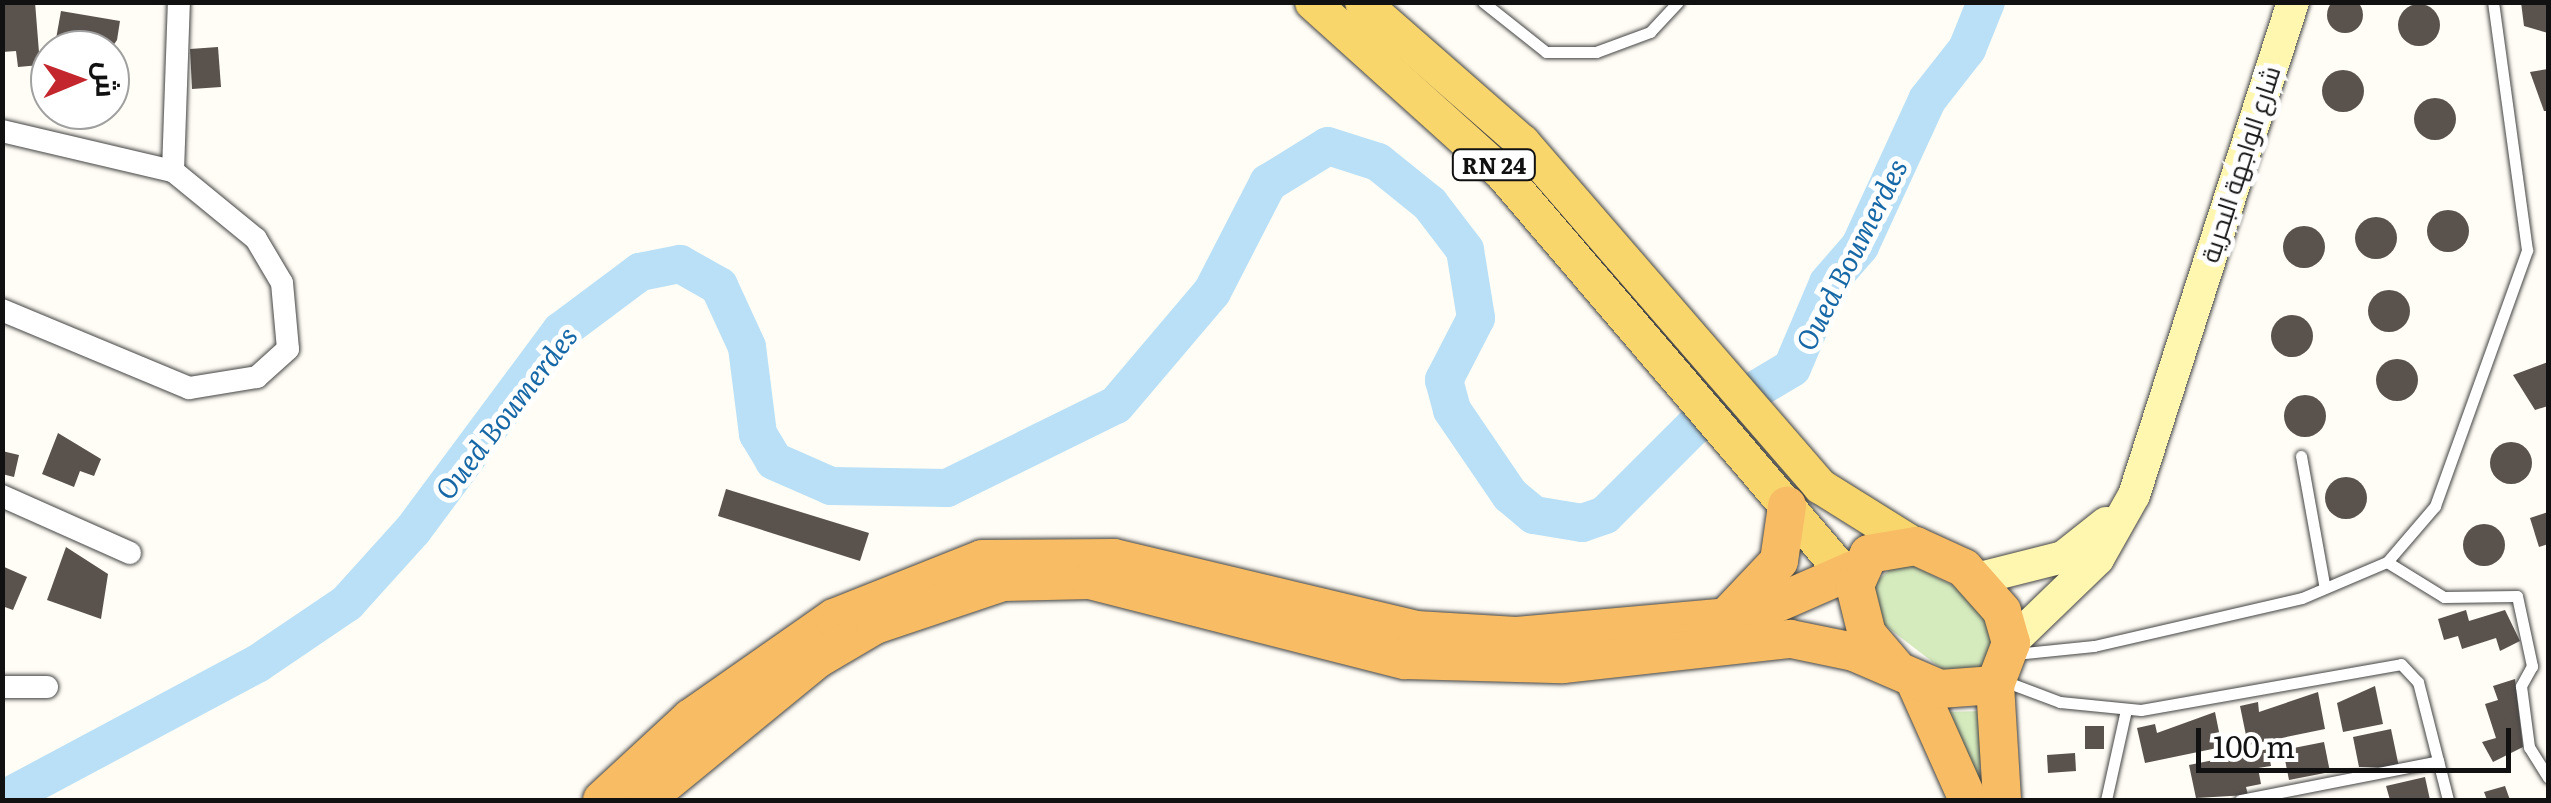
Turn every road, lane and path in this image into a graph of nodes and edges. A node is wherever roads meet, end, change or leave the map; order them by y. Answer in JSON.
{"nodes":[{"id":1,"x":179,"y":2,"type":"edge"},
{"id":2,"x":1312,"y":2,"type":"edge"},
{"id":3,"x":1362,"y":2,"type":"edge"},
{"id":4,"x":1483,"y":2,"type":"edge"},
{"id":5,"x":1678,"y":2,"type":"edge"},
{"id":6,"x":2293,"y":2,"type":"edge"},
{"id":7,"x":2493,"y":2,"type":"edge"},
{"id":8,"x":2,"y":131,"type":"edge"},
{"id":9,"x":173,"y":171,"type":"junction"},
{"id":10,"x":2,"y":310,"type":"edge"},
{"id":11,"x":2188,"y":326,"type":"junction"},
{"id":12,"x":2302,"y":456,"type":"dead end"},
{"id":13,"x":2,"y":496,"type":"edge"},
{"id":14,"x":1787,"y":506,"type":"junction"},
{"id":15,"x":1916,"y":546,"type":"junction"},
{"id":16,"x":130,"y":553,"type":"dead end"},
{"id":17,"x":2387,"y":562,"type":"junction"},
{"id":18,"x":1854,"y":576,"type":"junction"},
{"id":19,"x":1976,"y":579,"type":"junction"},
{"id":20,"x":2324,"y":584,"type":"junction"},
{"id":21,"x":1720,"y":619,"type":"junction"},
{"id":22,"x":2004,"y":665,"type":"junction"},
{"id":23,"x":1905,"y":673,"type":"junction"},
{"id":24,"x":2,"y":687,"type":"edge"},
{"id":25,"x":48,"y":687,"type":"dead end"},
{"id":26,"x":2126,"y":710,"type":"junction"},
{"id":27,"x":2438,"y":761,"type":"junction"},
{"id":28,"x":2548,"y":778,"type":"edge"},
{"id":29,"x":602,"y":800,"type":"edge"},
{"id":30,"x":646,"y":800,"type":"edge"},
{"id":31,"x":1968,"y":800,"type":"edge"},
{"id":32,"x":2002,"y":800,"type":"edge"},
{"id":33,"x":2106,"y":800,"type":"edge"},
{"id":34,"x":2240,"y":800,"type":"edge"},
{"id":35,"x":2448,"y":800,"type":"edge"}],
"edges":[{"from":1,"to":9,"type":"street"},
{"from":2,"to":14,"type":"main road","number":"RN 24"},
{"from":3,"to":15,"type":"main road","number":"RN 24"},
{"from":4,"to":5,"type":"lane"},
{"from":6,"to":11,"type":"main road","name":"شارع الواجهة البحرية"},
{"from":7,"to":17,"type":"lane"},
{"from":8,"to":9,"type":"street"},
{"from":9,"to":10,"type":"street"},
{"from":11,"to":19,"type":"main road","name":"شارع الواجهة البحرية"},
{"from":11,"to":22,"type":"main road","name":"شارع الواجهة البحرية"},
{"from":12,"to":20,"type":"lane"},
{"from":13,"to":16,"type":"street"},
{"from":14,"to":18,"type":"main road","number":"RN 24"},
{"from":14,"to":21,"type":"highway"},
{"from":15,"to":18,"type":"highway"},
{"from":15,"to":19,"type":"highway"},
{"from":17,"to":20,"type":"lane"},
{"from":17,"to":28,"type":"lane"},
{"from":18,"to":21,"type":"highway"},
{"from":18,"to":23,"type":"highway"},
{"from":19,"to":22,"type":"highway"},
{"from":20,"to":22,"type":"lane"},
{"from":21,"to":29,"type":"highway"},
{"from":22,"to":23,"type":"highway"},
{"from":22,"to":26,"type":"lane"},
{"from":22,"to":32,"type":"highway"},
{"from":23,"to":30,"type":"highway"},
{"from":23,"to":31,"type":"highway"},
{"from":24,"to":25,"type":"street"},
{"from":26,"to":27,"type":"lane"},
{"from":26,"to":33,"type":"lane"},
{"from":27,"to":34,"type":"lane"},
{"from":27,"to":35,"type":"lane"}]}
